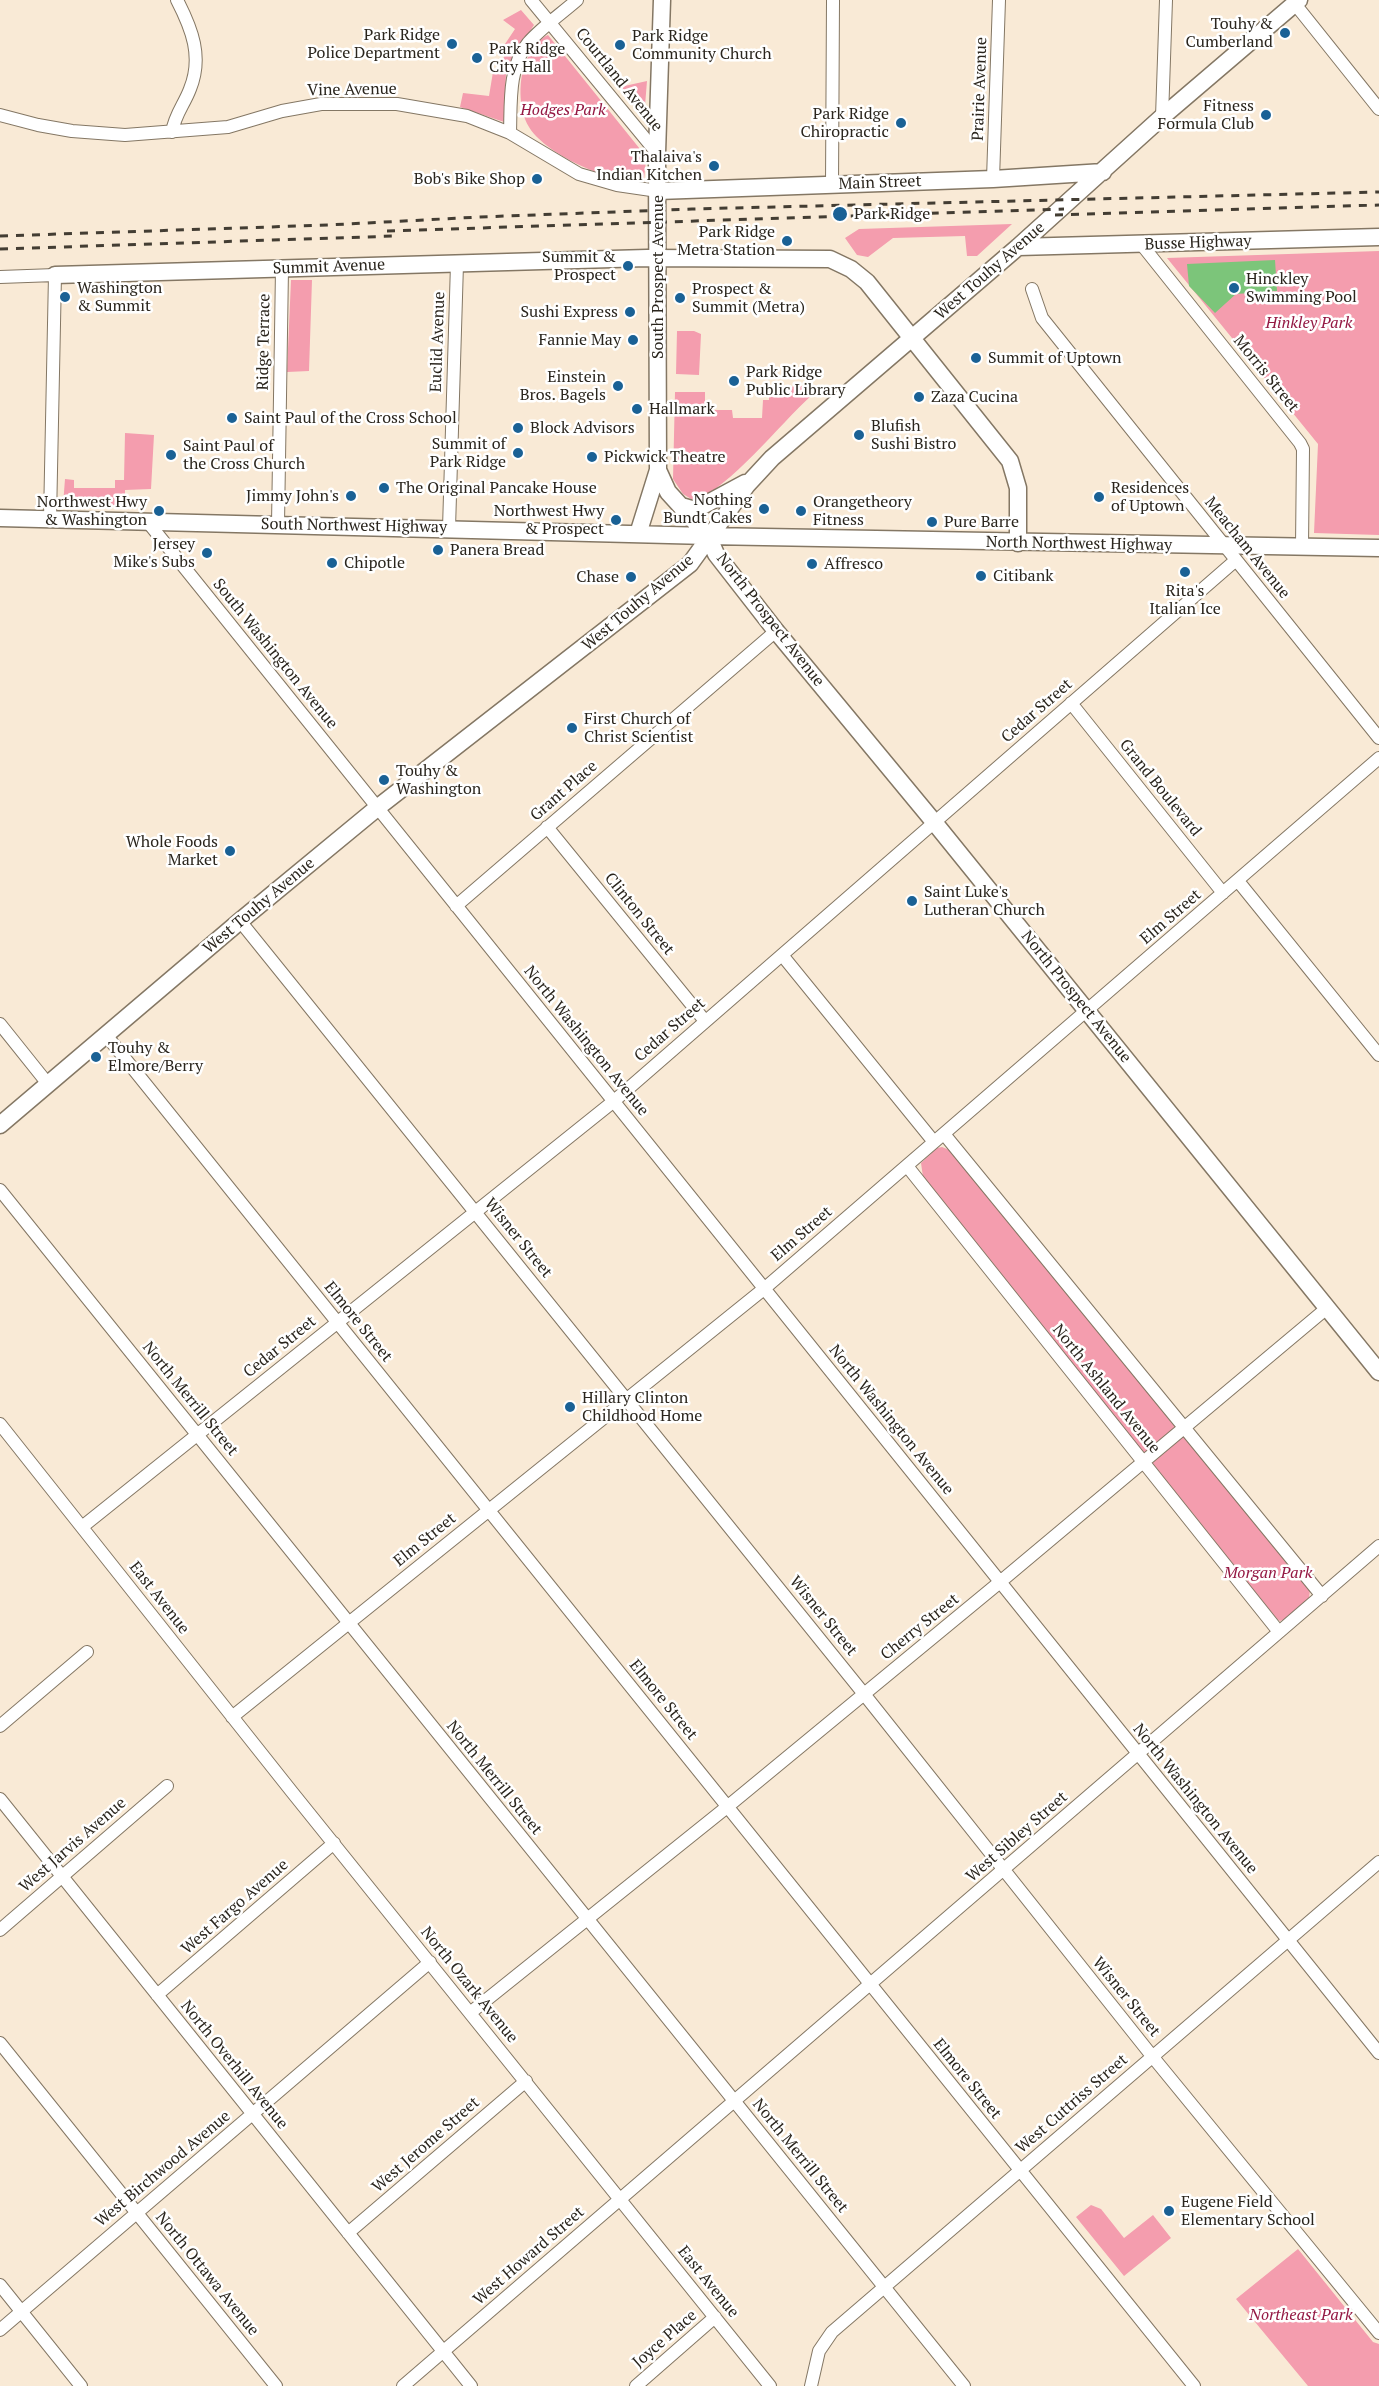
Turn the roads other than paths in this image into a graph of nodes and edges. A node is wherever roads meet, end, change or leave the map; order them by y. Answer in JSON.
{"nodes":[{"id":1,"x":177,"y":0,"type":"edge"},
{"id":2,"x":531,"y":0,"type":"edge"},
{"id":3,"x":577,"y":0,"type":"edge"},
{"id":4,"x":662,"y":0,"type":"edge"},
{"id":5,"x":833,"y":0,"type":"edge"},
{"id":6,"x":999,"y":0,"type":"edge"},
{"id":7,"x":1166,"y":0,"type":"edge"},
{"id":8,"x":1295,"y":1,"type":"edge"},
{"id":9,"x":550,"y":23,"type":"junction"},
{"id":10,"x":1379,"y":110,"type":"edge"},
{"id":11,"x":0,"y":115,"type":"edge"},
{"id":12,"x":1162,"y":117,"type":"junction"},
{"id":13,"x":172,"y":132,"type":"junction"},
{"id":14,"x":510,"y":133,"type":"junction"},
{"id":15,"x":657,"y":153,"type":"junction"},
{"id":16,"x":1103,"y":172,"type":"junction"},
{"id":17,"x":993,"y":179,"type":"junction"},
{"id":18,"x":832,"y":185,"type":"junction"},
{"id":19,"x":657,"y":191,"type":"junction"},
{"id":20,"x":1379,"y":237,"type":"edge"},
{"id":21,"x":1142,"y":245,"type":"junction"},
{"id":22,"x":1018,"y":248,"type":"junction"},
{"id":23,"x":658,"y":258,"type":"junction"},
{"id":24,"x":457,"y":264,"type":"junction"},
{"id":25,"x":282,"y":269,"type":"junction"},
{"id":26,"x":55,"y":275,"type":"junction"},
{"id":27,"x":0,"y":277,"type":"edge"},
{"id":28,"x":1032,"y":289,"type":"dead end"},
{"id":29,"x":911,"y":338,"type":"junction"},
{"id":30,"x":657,"y":470,"type":"junction"},
{"id":31,"x":754,"y":478,"type":"junction"},
{"id":32,"x":681,"y":506,"type":"junction"},
{"id":33,"x":0,"y":518,"type":"edge"},
{"id":34,"x":50,"y":519,"type":"junction"},
{"id":35,"x":147,"y":521,"type":"junction"},
{"id":36,"x":278,"y":524,"type":"junction"},
{"id":37,"x":449,"y":528,"type":"junction"},
{"id":38,"x":638,"y":534,"type":"junction"},
{"id":39,"x":708,"y":537,"type":"junction"},
{"id":40,"x":1018,"y":543,"type":"junction"},
{"id":41,"x":1224,"y":546,"type":"junction"},
{"id":42,"x":1302,"y":546,"type":"junction"},
{"id":43,"x":1379,"y":548,"type":"edge"},
{"id":44,"x":1236,"y":560,"type":"junction"},
{"id":45,"x":776,"y":631,"type":"junction"},
{"id":46,"x":1071,"y":703,"type":"junction"},
{"id":47,"x":1379,"y":738,"type":"edge"},
{"id":48,"x":1379,"y":758,"type":"edge"},
{"id":49,"x":377,"y":808,"type":"junction"},
{"id":50,"x":934,"y":822,"type":"junction"},
{"id":51,"x":547,"y":827,"type":"junction"},
{"id":52,"x":1238,"y":881,"type":"junction"},
{"id":53,"x":1223,"y":893,"type":"junction"},
{"id":54,"x":456,"y":906,"type":"junction"},
{"id":55,"x":240,"y":921,"type":"junction"},
{"id":56,"x":782,"y":955,"type":"junction"},
{"id":57,"x":1087,"y":1011,"type":"junction"},
{"id":58,"x":705,"y":1021,"type":"junction"},
{"id":59,"x":0,"y":1024,"type":"edge"},
{"id":60,"x":106,"y":1035,"type":"junction"},
{"id":61,"x":1379,"y":1055,"type":"edge"},
{"id":62,"x":48,"y":1084,"type":"junction"},
{"id":63,"x":614,"y":1101,"type":"junction"},
{"id":64,"x":0,"y":1125,"type":"edge"},
{"id":65,"x":939,"y":1138,"type":"junction"},
{"id":66,"x":907,"y":1166,"type":"junction"},
{"id":67,"x":0,"y":1190,"type":"edge"},
{"id":68,"x":475,"y":1212,"type":"junction"},
{"id":69,"x":765,"y":1288,"type":"junction"},
{"id":70,"x":1326,"y":1308,"type":"junction"},
{"id":71,"x":337,"y":1322,"type":"junction"},
{"id":72,"x":1379,"y":1372,"type":"edge"},
{"id":73,"x":626,"y":1399,"type":"junction"},
{"id":74,"x":0,"y":1424,"type":"edge"},
{"id":75,"x":1184,"y":1428,"type":"junction"},
{"id":76,"x":198,"y":1435,"type":"junction"},
{"id":77,"x":1144,"y":1462,"type":"junction"},
{"id":78,"x":489,"y":1510,"type":"junction"},
{"id":79,"x":82,"y":1527,"type":"junction"},
{"id":80,"x":1379,"y":1546,"type":"edge"},
{"id":81,"x":1000,"y":1582,"type":"junction"},
{"id":82,"x":1322,"y":1596,"type":"junction"},
{"id":83,"x":349,"y":1623,"type":"junction"},
{"id":84,"x":1280,"y":1632,"type":"junction"},
{"id":85,"x":87,"y":1652,"type":"dead end"},
{"id":86,"x":864,"y":1694,"type":"junction"},
{"id":87,"x":232,"y":1717,"type":"junction"},
{"id":88,"x":0,"y":1726,"type":"edge"},
{"id":89,"x":1138,"y":1754,"type":"junction"},
{"id":90,"x":167,"y":1786,"type":"dead end"},
{"id":91,"x":292,"y":1792,"type":"joint"},
{"id":92,"x":0,"y":1799,"type":"edge"},
{"id":93,"x":727,"y":1807,"type":"junction"},
{"id":94,"x":334,"y":1843,"type":"junction"},
{"id":95,"x":1379,"y":1862,"type":"edge"},
{"id":96,"x":1004,"y":1870,"type":"junction"},
{"id":97,"x":62,"y":1876,"type":"junction"},
{"id":98,"x":587,"y":1919,"type":"junction"},
{"id":99,"x":0,"y":1930,"type":"edge"},
{"id":100,"x":1288,"y":1941,"type":"junction"},
{"id":101,"x":430,"y":1962,"type":"junction"},
{"id":102,"x":870,"y":1985,"type":"junction"},
{"id":103,"x":157,"y":1995,"type":"junction"},
{"id":104,"x":470,"y":2013,"type":"junction"},
{"id":105,"x":0,"y":2043,"type":"edge"},
{"id":106,"x":1379,"y":2053,"type":"edge"},
{"id":107,"x":1152,"y":2056,"type":"junction"},
{"id":108,"x":526,"y":2081,"type":"junction"},
{"id":109,"x":735,"y":2101,"type":"junction"},
{"id":110,"x":252,"y":2114,"type":"junction"},
{"id":111,"x":676,"y":2152,"type":"joint"},
{"id":112,"x":1020,"y":2171,"type":"junction"},
{"id":113,"x":621,"y":2199,"type":"junction"},
{"id":114,"x":137,"y":2212,"type":"junction"},
{"id":115,"x":348,"y":2233,"type":"junction"},
{"id":116,"x":0,"y":2284,"type":"edge"},
{"id":117,"x":885,"y":2288,"type":"junction"},
{"id":118,"x":22,"y":2312,"type":"junction"},
{"id":119,"x":715,"y":2317,"type":"junction"},
{"id":120,"x":0,"y":2330,"type":"edge"},
{"id":121,"x":1379,"y":2333,"type":"edge"},
{"id":122,"x":443,"y":2352,"type":"junction"},
{"id":123,"x":81,"y":2386,"type":"edge"},
{"id":124,"x":276,"y":2386,"type":"edge"},
{"id":125,"x":403,"y":2386,"type":"edge"},
{"id":126,"x":471,"y":2386,"type":"edge"},
{"id":127,"x":636,"y":2386,"type":"edge"},
{"id":128,"x":770,"y":2386,"type":"edge"},
{"id":129,"x":811,"y":2386,"type":"edge"},
{"id":130,"x":964,"y":2386,"type":"edge"},
{"id":131,"x":1194,"y":2386,"type":"edge"}],
"edges":[{"from":1,"to":13,"type":"street"},
{"from":2,"to":9,"type":"street","name":"Courtland Avenue"},
{"from":3,"to":9,"type":"street"},
{"from":4,"to":15,"type":"main road","name":"South Prospect Avenue"},
{"from":5,"to":18,"type":"street"},
{"from":6,"to":17,"type":"street","name":"Prairie Avenue"},
{"from":7,"to":12,"type":"street"},
{"from":8,"to":10,"type":"street"},
{"from":8,"to":12,"type":"main road","name":"West Touhy Avenue"},
{"from":9,"to":14,"type":"street"},
{"from":9,"to":15,"type":"street","name":"Courtland Avenue"},
{"from":11,"to":13,"type":"street","name":"Vine Avenue"},
{"from":12,"to":16,"type":"main road","name":"West Touhy Avenue"},
{"from":13,"to":14,"type":"street","name":"Vine Avenue"},
{"from":14,"to":19,"type":"street","name":"Vine Avenue"},
{"from":15,"to":19,"type":"main road","name":"South Prospect Avenue"},
{"from":16,"to":17,"type":"main road","name":"Main Street"},
{"from":16,"to":22,"type":"main road","name":"West Touhy Avenue"},
{"from":17,"to":18,"type":"main road","name":"Main Street"},
{"from":18,"to":19,"type":"main road","name":"Main Street"},
{"from":19,"to":23,"type":"main road","name":"South Prospect Avenue"},
{"from":20,"to":21,"type":"main road","name":"Busse Highway"},
{"from":21,"to":22,"type":"main road","name":"Busse Highway"},
{"from":21,"to":42,"type":"street","name":"Morris Street"},
{"from":22,"to":29,"type":"main road","name":"West Touhy Avenue"},
{"from":23,"to":24,"type":"main road","name":"Summit Avenue"},
{"from":23,"to":29,"type":"main road","name":"Summit Avenue"},
{"from":23,"to":30,"type":"main road","name":"South Prospect Avenue"},
{"from":24,"to":25,"type":"main road","name":"Summit Avenue"},
{"from":24,"to":37,"type":"street","name":"Euclid Avenue"},
{"from":25,"to":26,"type":"main road","name":"Summit Avenue"},
{"from":25,"to":36,"type":"street","name":"Ridge Terrace"},
{"from":26,"to":27,"type":"street","name":"Summit Avenue"},
{"from":26,"to":34,"type":"street"},
{"from":28,"to":41,"type":"street","name":"Meacham Avenue"},
{"from":29,"to":31,"type":"main road","name":"West Touhy Avenue"},
{"from":29,"to":40,"type":"main road","name":"Summit Avenue"},
{"from":30,"to":32,"type":"main road"},
{"from":30,"to":38,"type":"main road"},
{"from":31,"to":32,"type":"main road"},
{"from":31,"to":39,"type":"main road","name":"West Touhy Avenue"},
{"from":32,"to":39,"type":"main road"},
{"from":33,"to":34,"type":"main road","name":"South Northwest Highway"},
{"from":34,"to":35,"type":"main road","name":"South Northwest Highway"},
{"from":35,"to":36,"type":"main road","name":"South Northwest Highway"},
{"from":35,"to":49,"type":"street","name":"South Washington Avenue"},
{"from":36,"to":37,"type":"main road","name":"South Northwest Highway"},
{"from":37,"to":38,"type":"main road","name":"South Northwest Highway"},
{"from":38,"to":39,"type":"main road","name":"South Northwest Highway"},
{"from":39,"to":40,"type":"main road","name":"North Northwest Highway"},
{"from":39,"to":45,"type":"main road","name":"North Prospect Avenue"},
{"from":39,"to":49,"type":"main road","name":"West Touhy Avenue"},
{"from":40,"to":41,"type":"main road","name":"North Northwest Highway"},
{"from":41,"to":42,"type":"main road","name":"North Northwest Highway"},
{"from":41,"to":44,"type":"street","name":"Meacham Avenue"},
{"from":42,"to":43,"type":"main road","name":"North Northwest Highway"},
{"from":44,"to":46,"type":"street","name":"Cedar Street"},
{"from":44,"to":47,"type":"street","name":"Meacham Avenue"},
{"from":45,"to":50,"type":"main road","name":"North Prospect Avenue"},
{"from":45,"to":51,"type":"street","name":"Grant Place"},
{"from":46,"to":50,"type":"street","name":"Cedar Street"},
{"from":46,"to":53,"type":"street","name":"Grand Boulevard"},
{"from":48,"to":52,"type":"street","name":"Elm Street"},
{"from":49,"to":54,"type":"street","name":"North Washington Avenue"},
{"from":49,"to":55,"type":"main road","name":"West Touhy Avenue"},
{"from":50,"to":56,"type":"street","name":"Cedar Street"},
{"from":50,"to":57,"type":"main road","name":"North Prospect Avenue"},
{"from":51,"to":54,"type":"street","name":"Grant Place"},
{"from":51,"to":58,"type":"street","name":"Clinton Street"},
{"from":52,"to":53,"type":"street","name":"Elm Street"},
{"from":52,"to":61,"type":"street"},
{"from":53,"to":57,"type":"street","name":"Elm Street"},
{"from":54,"to":63,"type":"street","name":"North Washington Avenue"},
{"from":55,"to":60,"type":"main road","name":"West Touhy Avenue"},
{"from":55,"to":68,"type":"street","name":"Wisner Street"},
{"from":56,"to":58,"type":"street","name":"Cedar Street"},
{"from":56,"to":65,"type":"street"},
{"from":57,"to":65,"type":"street","name":"Elm Street"},
{"from":57,"to":70,"type":"main road","name":"North Prospect Avenue"},
{"from":58,"to":63,"type":"street","name":"Cedar Street"},
{"from":59,"to":62,"type":"street"},
{"from":60,"to":62,"type":"main road","name":"West Touhy Avenue"},
{"from":60,"to":71,"type":"street","name":"Elmore Street"},
{"from":62,"to":64,"type":"main road","name":"West Touhy Avenue"},
{"from":63,"to":68,"type":"street","name":"Cedar Street"},
{"from":63,"to":69,"type":"street","name":"North Washington Avenue"},
{"from":65,"to":66,"type":"street","name":"Elm Street"},
{"from":65,"to":75,"type":"street"},
{"from":66,"to":69,"type":"street","name":"Elm Street"},
{"from":66,"to":77,"type":"street","name":"North Ashland Avenue"},
{"from":67,"to":76,"type":"street","name":"North Merrill Street"},
{"from":68,"to":71,"type":"street","name":"Cedar Street"},
{"from":68,"to":73,"type":"street","name":"Wisner Street"},
{"from":69,"to":73,"type":"street","name":"Elm Street"},
{"from":69,"to":81,"type":"street","name":"North Washington Avenue"},
{"from":70,"to":72,"type":"main road","name":"North Prospect Avenue"},
{"from":70,"to":75,"type":"street","name":"Cherry Street"},
{"from":71,"to":76,"type":"street","name":"Cedar Street"},
{"from":71,"to":78,"type":"street","name":"Elmore Street"},
{"from":73,"to":78,"type":"street","name":"Elm Street"},
{"from":73,"to":86,"type":"street","name":"Wisner Street"},
{"from":74,"to":79,"type":"street","name":"East Avenue"},
{"from":75,"to":77,"type":"street","name":"Cherry Street"},
{"from":75,"to":82,"type":"street"},
{"from":76,"to":79,"type":"street","name":"Cedar Street"},
{"from":76,"to":83,"type":"street","name":"North Merrill Street"},
{"from":77,"to":81,"type":"street","name":"Cherry Street"},
{"from":77,"to":84,"type":"street","name":"North Ashland Avenue"},
{"from":78,"to":83,"type":"street","name":"Elm Street"},
{"from":78,"to":93,"type":"street","name":"Elmore Street"},
{"from":79,"to":87,"type":"street","name":"East Avenue"},
{"from":80,"to":82,"type":"street","name":"West Sibley Street"},
{"from":81,"to":86,"type":"street","name":"Cherry Street"},
{"from":81,"to":89,"type":"street","name":"North Washington Avenue"},
{"from":82,"to":84,"type":"street","name":"West Sibley Street"},
{"from":83,"to":87,"type":"street","name":"Elm Street"},
{"from":83,"to":98,"type":"street","name":"North Merrill Street"},
{"from":84,"to":89,"type":"street","name":"West Sibley Street"},
{"from":85,"to":88,"type":"street"},
{"from":86,"to":93,"type":"street","name":"Cherry Street"},
{"from":86,"to":96,"type":"street","name":"Wisner Street"},
{"from":87,"to":91,"type":"street","name":"East Avenue"},
{"from":89,"to":96,"type":"street","name":"West Sibley Street"},
{"from":89,"to":100,"type":"street","name":"North Washington Avenue"},
{"from":90,"to":97,"type":"street","name":"West Jarvis Avenue"},
{"from":91,"to":94,"type":"street","name":"North Ozark Avenue"},
{"from":92,"to":97,"type":"street","name":"North Overhill Avenue"},
{"from":93,"to":98,"type":"street","name":"Cherry Street"},
{"from":93,"to":102,"type":"street","name":"Elmore Street"},
{"from":94,"to":101,"type":"street","name":"North Ozark Avenue"},
{"from":94,"to":103,"type":"street","name":"West Fargo Avenue"},
{"from":95,"to":100,"type":"street","name":"West Cuttriss Street"},
{"from":96,"to":102,"type":"street","name":"West Sibley Street"},
{"from":96,"to":107,"type":"street","name":"Wisner Street"},
{"from":97,"to":99,"type":"street","name":"West Jarvis Avenue"},
{"from":97,"to":103,"type":"street","name":"North Overhill Avenue"},
{"from":98,"to":104,"type":"street","name":"Cherry Street"},
{"from":98,"to":109,"type":"street","name":"North Merrill Street"},
{"from":100,"to":106,"type":"street","name":"North Washington Avenue"},
{"from":100,"to":107,"type":"street","name":"West Cuttriss Street"},
{"from":101,"to":104,"type":"street","name":"North Ozark Avenue"},
{"from":101,"to":110,"type":"street","name":"West Birchwood Avenue"},
{"from":102,"to":109,"type":"street","name":"West Sibley Street"},
{"from":102,"to":112,"type":"street","name":"Elmore Street"},
{"from":103,"to":110,"type":"street","name":"North Overhill Avenue"},
{"from":104,"to":108,"type":"street","name":"North Ozark Avenue"},
{"from":105,"to":114,"type":"street","name":"North Ottawa Avenue"},
{"from":107,"to":112,"type":"street","name":"West Cuttriss Street"},
{"from":107,"to":121,"type":"street","name":"Wisner Street"},
{"from":108,"to":113,"type":"street","name":"North Ozark Avenue"},
{"from":108,"to":115,"type":"street","name":"West Jerome Street"},
{"from":109,"to":111,"type":"street","name":"West Sibley Street"},
{"from":109,"to":117,"type":"street","name":"North Merrill Street"},
{"from":110,"to":114,"type":"street","name":"West Birchwood Avenue"},
{"from":110,"to":115,"type":"street","name":"North Overhill Avenue"},
{"from":111,"to":113,"type":"street","name":"West Howard Street"},
{"from":112,"to":117,"type":"street","name":"West Cuttriss Street"},
{"from":112,"to":131,"type":"street","name":"Elmore Street"},
{"from":113,"to":119,"type":"street","name":"East Avenue"},
{"from":113,"to":122,"type":"street","name":"West Howard Street"},
{"from":114,"to":118,"type":"street","name":"West Birchwood Avenue"},
{"from":114,"to":124,"type":"street","name":"North Ottawa Avenue"},
{"from":115,"to":122,"type":"street","name":"North Overhill Avenue"},
{"from":116,"to":118,"type":"street"},
{"from":117,"to":129,"type":"street","name":"West Cuttriss Street"},
{"from":117,"to":130,"type":"street","name":"North Merrill Street"},
{"from":118,"to":120,"type":"street","name":"West Birchwood Avenue"},
{"from":118,"to":123,"type":"street"},
{"from":119,"to":127,"type":"street","name":"Joyce Place"},
{"from":119,"to":128,"type":"street","name":"East Avenue"},
{"from":122,"to":125,"type":"street","name":"West Howard Street"},
{"from":122,"to":126,"type":"street","name":"North Overhill Avenue"}]}
